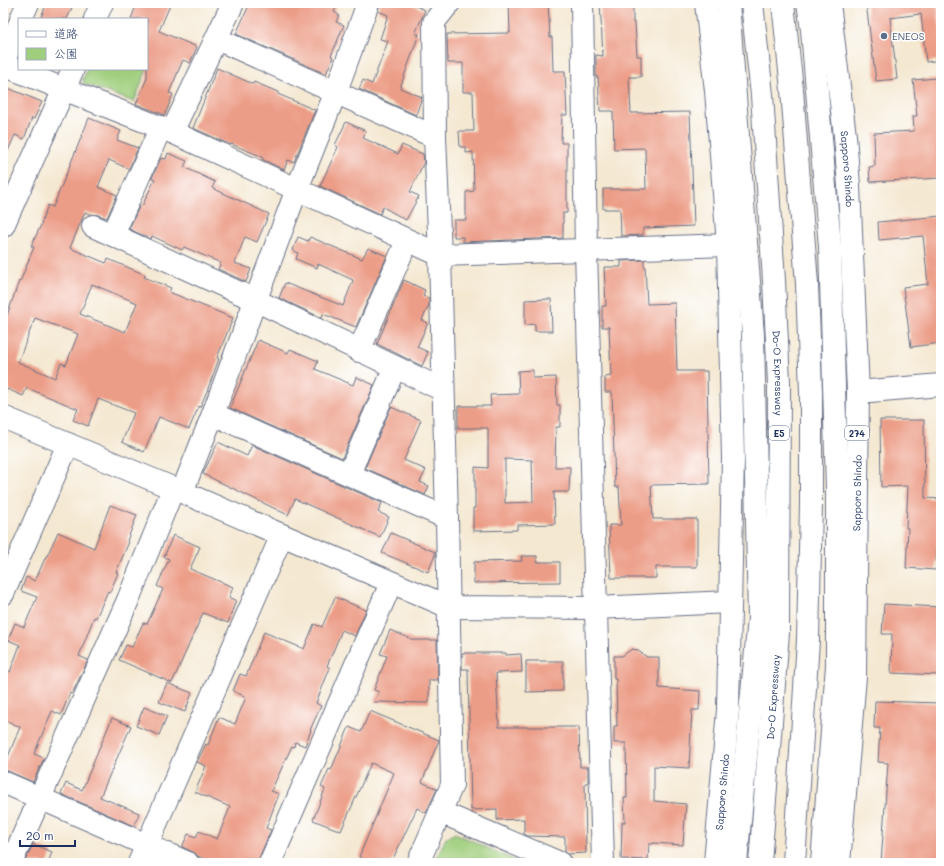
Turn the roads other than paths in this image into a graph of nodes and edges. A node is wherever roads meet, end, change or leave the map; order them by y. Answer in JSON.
{"nodes":[{"id":1,"x":28,"y":3,"type":"edge"},
{"id":2,"x":102,"y":3,"type":"edge"},
{"id":3,"x":233,"y":3,"type":"edge"},
{"id":4,"x":368,"y":3,"type":"edge"},
{"id":5,"x":449,"y":3,"type":"edge"},
{"id":6,"x":582,"y":3,"type":"edge"},
{"id":7,"x":706,"y":3,"type":"edge"},
{"id":8,"x":728,"y":3,"type":"edge"},
{"id":9,"x":752,"y":3,"type":"edge"},
{"id":10,"x":783,"y":3,"type":"edge"},
{"id":11,"x":808,"y":3,"type":"edge"},
{"id":12,"x":829,"y":3,"type":"edge"},
{"id":13,"x":21,"y":18,"type":"edge"},
{"id":14,"x":95,"y":18,"type":"edge"},
{"id":15,"x":18,"y":26,"type":"edge"},
{"id":16,"x":217,"y":39,"type":"junction"},
{"id":17,"x":3,"y":64,"type":"edge"},
{"id":18,"x":73,"y":70,"type":"edge"},
{"id":19,"x":64,"y":89,"type":"junction"},
{"id":20,"x":335,"y":94,"type":"junction"},
{"id":21,"x":167,"y":129,"type":"junction"},
{"id":22,"x":435,"y":138,"type":"junction"},
{"id":23,"x":297,"y":189,"type":"junction"},
{"id":24,"x":3,"y":226,"type":"edge"},
{"id":25,"x":93,"y":226,"type":"dead end"},
{"id":26,"x":113,"y":235,"type":"junction"},
{"id":27,"x":407,"y":240,"type":"junction"},
{"id":28,"x":728,"y":245,"type":"junction"},
{"id":29,"x":586,"y":250,"type":"junction"},
{"id":30,"x":440,"y":255,"type":"junction"},
{"id":31,"x":255,"y":300,"type":"junction"},
{"id":32,"x":359,"y":351,"type":"junction"},
{"id":33,"x":395,"y":367,"type":"junction"},
{"id":34,"x":941,"y":385,"type":"edge"},
{"id":35,"x":443,"y":390,"type":"junction"},
{"id":36,"x":858,"y":392,"type":"junction"},
{"id":37,"x":213,"y":414,"type":"junction"},
{"id":38,"x":3,"y":417,"type":"edge"},
{"id":39,"x":68,"y":444,"type":"junction"},
{"id":40,"x":349,"y":474,"type":"junction"},
{"id":41,"x":182,"y":492,"type":"junction"},
{"id":42,"x":447,"y":518,"type":"junction"},
{"id":43,"x":282,"y":535,"type":"junction"},
{"id":44,"x":390,"y":582,"type":"junction"},
{"id":45,"x":3,"y":594,"type":"edge"},
{"id":46,"x":730,"y":602,"type":"junction"},
{"id":47,"x":449,"y":607,"type":"junction"},
{"id":48,"x":595,"y":608,"type":"junction"},
{"id":49,"x":3,"y":782,"type":"edge"},
{"id":50,"x":40,"y":798,"type":"junction"},
{"id":51,"x":440,"y":812,"type":"junction"},
{"id":52,"x":143,"y":854,"type":"edge"},
{"id":53,"x":553,"y":862,"type":"edge"},
{"id":54,"x":11,"y":863,"type":"edge"},
{"id":55,"x":188,"y":863,"type":"edge"},
{"id":56,"x":270,"y":863,"type":"edge"},
{"id":57,"x":418,"y":863,"type":"edge"},
{"id":58,"x":603,"y":863,"type":"edge"},
{"id":59,"x":715,"y":863,"type":"edge"},
{"id":60,"x":736,"y":863,"type":"edge"},
{"id":61,"x":760,"y":863,"type":"edge"},
{"id":62,"x":794,"y":863,"type":"edge"},
{"id":63,"x":822,"y":863,"type":"edge"},
{"id":64,"x":839,"y":863,"type":"edge"}],
"edges":[{"from":1,"to":13,"type":"main road"},
{"from":2,"to":14,"type":"main road"},
{"from":3,"to":16,"type":"main road"},
{"from":4,"to":20,"type":"main road"},
{"from":5,"to":22,"type":"main road"},
{"from":6,"to":29,"type":"main road"},
{"from":7,"to":28,"type":"main road","name":"Sapporo Shindo"},
{"from":8,"to":60,"type":"main road"},
{"from":9,"to":61,"type":"main road","name":"Do-O Expressway","number":"E5"},
{"from":10,"to":62,"type":"main road"},
{"from":11,"to":63,"type":"main road"},
{"from":12,"to":36,"type":"main road","name":"Sapporo Shindo","number":"274"},
{"from":15,"to":17,"type":"main road"},
{"from":16,"to":20,"type":"main road"},
{"from":16,"to":21,"type":"main road"},
{"from":17,"to":19,"type":"main road"},
{"from":18,"to":19,"type":"main road"},
{"from":19,"to":21,"type":"main road"},
{"from":19,"to":24,"type":"main road"},
{"from":20,"to":22,"type":"main road"},
{"from":20,"to":23,"type":"main road"},
{"from":21,"to":23,"type":"main road"},
{"from":21,"to":26,"type":"main road"},
{"from":22,"to":30,"type":"main road"},
{"from":23,"to":27,"type":"main road"},
{"from":23,"to":31,"type":"main road"},
{"from":25,"to":26,"type":"main road"},
{"from":26,"to":31,"type":"main road"},
{"from":27,"to":30,"type":"main road"},
{"from":27,"to":32,"type":"main road"},
{"from":28,"to":29,"type":"main road"},
{"from":28,"to":46,"type":"main road","name":"Sapporo Shindo"},
{"from":29,"to":30,"type":"main road"},
{"from":29,"to":48,"type":"main road"},
{"from":30,"to":35,"type":"main road"},
{"from":31,"to":32,"type":"main road"},
{"from":31,"to":37,"type":"main road"},
{"from":32,"to":33,"type":"main road"},
{"from":33,"to":35,"type":"main road"},
{"from":33,"to":40,"type":"main road"},
{"from":34,"to":36,"type":"main road"},
{"from":35,"to":42,"type":"main road"},
{"from":36,"to":64,"type":"main road","name":"Sapporo Shindo","number":"274"},
{"from":37,"to":40,"type":"main road"},
{"from":37,"to":41,"type":"main road"},
{"from":38,"to":39,"type":"main road"},
{"from":39,"to":41,"type":"main road"},
{"from":39,"to":45,"type":"main road"},
{"from":40,"to":42,"type":"main road"},
{"from":41,"to":43,"type":"main road"},
{"from":41,"to":50,"type":"main road"},
{"from":42,"to":47,"type":"main road"},
{"from":43,"to":44,"type":"main road"},
{"from":43,"to":52,"type":"main road"},
{"from":44,"to":47,"type":"main road"},
{"from":44,"to":56,"type":"main road"},
{"from":46,"to":48,"type":"main road"},
{"from":46,"to":59,"type":"main road","name":"Sapporo Shindo"},
{"from":47,"to":48,"type":"main road"},
{"from":47,"to":51,"type":"main road"},
{"from":48,"to":58,"type":"main road"},
{"from":49,"to":50,"type":"main road"},
{"from":50,"to":52,"type":"main road"},
{"from":50,"to":54,"type":"main road"},
{"from":51,"to":53,"type":"main road"},
{"from":51,"to":57,"type":"main road"},
{"from":52,"to":55,"type":"main road"}]}
